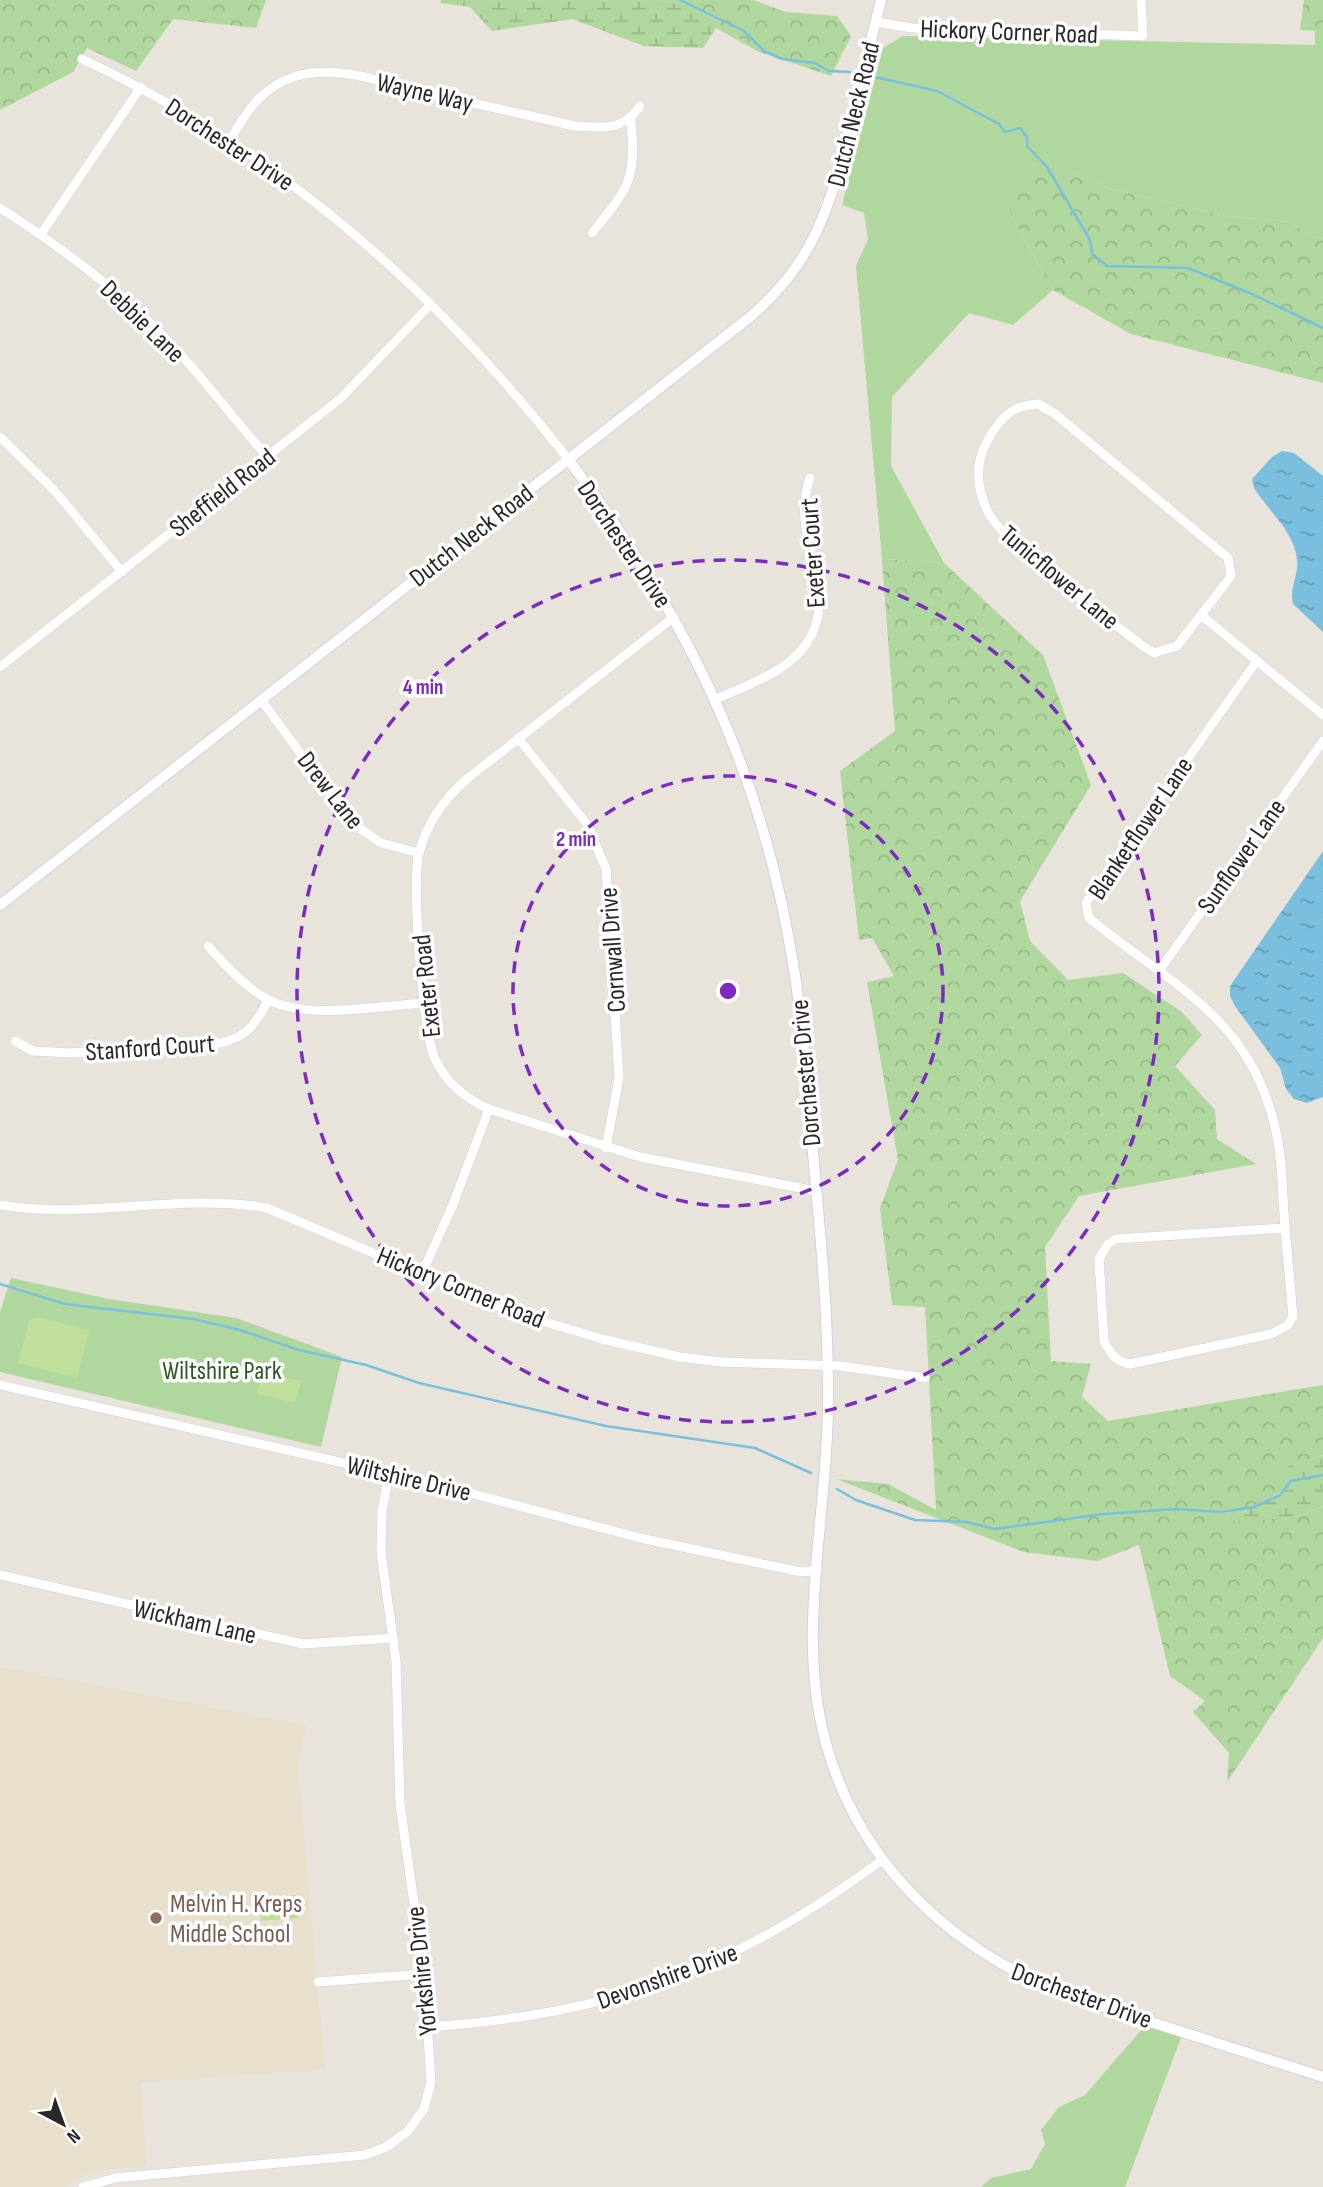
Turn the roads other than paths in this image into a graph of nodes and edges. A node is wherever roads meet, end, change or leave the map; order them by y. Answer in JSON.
{"nodes":[{"id":1,"x":881,"y":0,"type":"edge"},
{"id":2,"x":1141,"y":0,"type":"edge"},
{"id":3,"x":876,"y":22,"type":"junction"},
{"id":4,"x":82,"y":60,"type":"dead end"},
{"id":5,"x":141,"y":87,"type":"junction"},
{"id":6,"x":640,"y":106,"type":"dead end"},
{"id":7,"x":631,"y":120,"type":"junction"},
{"id":8,"x":229,"y":141,"type":"junction"},
{"id":9,"x":0,"y":208,"type":"edge"},
{"id":10,"x":592,"y":233,"type":"dead end"},
{"id":11,"x":41,"y":234,"type":"junction"},
{"id":12,"x":431,"y":304,"type":"junction"},
{"id":13,"x":0,"y":437,"type":"edge"},
{"id":14,"x":267,"y":457,"type":"junction"},
{"id":15,"x":568,"y":459,"type":"junction"},
{"id":16,"x":810,"y":478,"type":"dead end"},
{"id":17,"x":122,"y":572,"type":"junction"},
{"id":18,"x":1201,"y":615,"type":"junction"},
{"id":19,"x":674,"y":617,"type":"junction"},
{"id":20,"x":1256,"y":662,"type":"junction"},
{"id":21,"x":0,"y":667,"type":"edge"},
{"id":22,"x":716,"y":699,"type":"junction"},
{"id":23,"x":262,"y":701,"type":"junction"},
{"id":24,"x":1323,"y":715,"type":"edge"},
{"id":25,"x":518,"y":738,"type":"junction"},
{"id":26,"x":1323,"y":741,"type":"edge"},
{"id":27,"x":419,"y":853,"type":"junction"},
{"id":28,"x":0,"y":905,"type":"edge"},
{"id":29,"x":208,"y":946,"type":"dead end"},
{"id":30,"x":1160,"y":971,"type":"junction"},
{"id":31,"x":268,"y":1000,"type":"junction"},
{"id":32,"x":424,"y":1003,"type":"junction"},
{"id":33,"x":15,"y":1041,"type":"dead end"},
{"id":34,"x":489,"y":1109,"type":"junction"},
{"id":35,"x":606,"y":1148,"type":"junction"},
{"id":36,"x":816,"y":1191,"type":"junction"},
{"id":37,"x":0,"y":1205,"type":"edge"},
{"id":38,"x":1285,"y":1228,"type":"junction"},
{"id":39,"x":422,"y":1273,"type":"junction"},
{"id":40,"x":828,"y":1365,"type":"junction"},
{"id":41,"x":925,"y":1378,"type":"dead end"},
{"id":42,"x":0,"y":1385,"type":"edge"},
{"id":43,"x":389,"y":1474,"type":"junction"},
{"id":44,"x":817,"y":1570,"type":"junction"},
{"id":45,"x":0,"y":1575,"type":"edge"},
{"id":46,"x":393,"y":1638,"type":"junction"},
{"id":47,"x":882,"y":1860,"type":"junction"},
{"id":48,"x":424,"y":1974,"type":"junction"},
{"id":49,"x":318,"y":1982,"type":"dead end"},
{"id":50,"x":428,"y":2026,"type":"junction"},
{"id":51,"x":1323,"y":2077,"type":"edge"},
{"id":52,"x":83,"y":2187,"type":"edge"}],
"edges":[{"from":1,"to":3,"type":"street","name":"Dutch Neck Road"},
{"from":2,"to":3,"type":"street","name":"Hickory Corner Road"},
{"from":3,"to":15,"type":"street","name":"Dutch Neck Road"},
{"from":4,"to":5,"type":"street","name":"Dorchester Drive"},
{"from":5,"to":8,"type":"street","name":"Dorchester Drive"},
{"from":5,"to":11,"type":"street"},
{"from":6,"to":7,"type":"street"},
{"from":7,"to":8,"type":"street","name":"Wayne Way"},
{"from":7,"to":10,"type":"street"},
{"from":8,"to":12,"type":"street","name":"Dorchester Drive"},
{"from":9,"to":11,"type":"street","name":"Debbie Lane"},
{"from":11,"to":14,"type":"street","name":"Debbie Lane"},
{"from":12,"to":14,"type":"street","name":"Sheffield Road"},
{"from":12,"to":15,"type":"street","name":"Dorchester Drive"},
{"from":13,"to":17,"type":"street"},
{"from":14,"to":17,"type":"street","name":"Sheffield Road"},
{"from":15,"to":19,"type":"street","name":"Dorchester Drive"},
{"from":15,"to":23,"type":"street","name":"Dutch Neck Road"},
{"from":16,"to":22,"type":"street","name":"Exeter Court"},
{"from":17,"to":21,"type":"street","name":"Sheffield Road"},
{"from":18,"to":18,"type":"street","name":"Tunicflower Lane"},
{"from":18,"to":20,"type":"street"},
{"from":19,"to":22,"type":"street","name":"Dorchester Drive"},
{"from":19,"to":25,"type":"street","name":"Exeter Road"},
{"from":20,"to":24,"type":"street"},
{"from":20,"to":30,"type":"street","name":"Blanketflower Lane"},
{"from":22,"to":36,"type":"street","name":"Dorchester Drive"},
{"from":23,"to":27,"type":"street","name":"Drew Lane"},
{"from":23,"to":28,"type":"street","name":"Dutch Neck Road"},
{"from":25,"to":27,"type":"street","name":"Exeter Road"},
{"from":25,"to":35,"type":"street","name":"Cornwall Drive"},
{"from":26,"to":30,"type":"street","name":"Sunflower Lane"},
{"from":27,"to":32,"type":"street","name":"Exeter Road"},
{"from":29,"to":31,"type":"street"},
{"from":30,"to":38,"type":"street","name":"Blanketflower Lane"},
{"from":31,"to":32,"type":"street"},
{"from":31,"to":33,"type":"street","name":"Stanford Court"},
{"from":32,"to":34,"type":"street","name":"Exeter Road"},
{"from":34,"to":35,"type":"street","name":"Exeter Road"},
{"from":34,"to":39,"type":"street"},
{"from":35,"to":36,"type":"street","name":"Exeter Road"},
{"from":36,"to":40,"type":"street","name":"Dorchester Drive"},
{"from":37,"to":39,"type":"street","name":"Hickory Corner Road"},
{"from":38,"to":38,"type":"street","name":"Blanketflower Lane"},
{"from":39,"to":40,"type":"street","name":"Hickory Corner Road"},
{"from":40,"to":41,"type":"street","name":"Hickory Corner Road"},
{"from":40,"to":44,"type":"street","name":"Dorchester Drive"},
{"from":42,"to":43,"type":"street","name":"Wiltshire Drive"},
{"from":43,"to":44,"type":"street","name":"Wiltshire Drive"},
{"from":43,"to":46,"type":"street","name":"Yorkshire Drive"},
{"from":44,"to":47,"type":"street","name":"Dorchester Drive"},
{"from":45,"to":46,"type":"street","name":"Wickham Lane"},
{"from":46,"to":48,"type":"street","name":"Yorkshire Drive"},
{"from":47,"to":50,"type":"street","name":"Devonshire Drive"},
{"from":47,"to":51,"type":"street","name":"Dorchester Drive"},
{"from":48,"to":49,"type":"street"},
{"from":48,"to":50,"type":"street","name":"Yorkshire Drive"},
{"from":50,"to":52,"type":"street","name":"Yorkshire Drive"}]}
